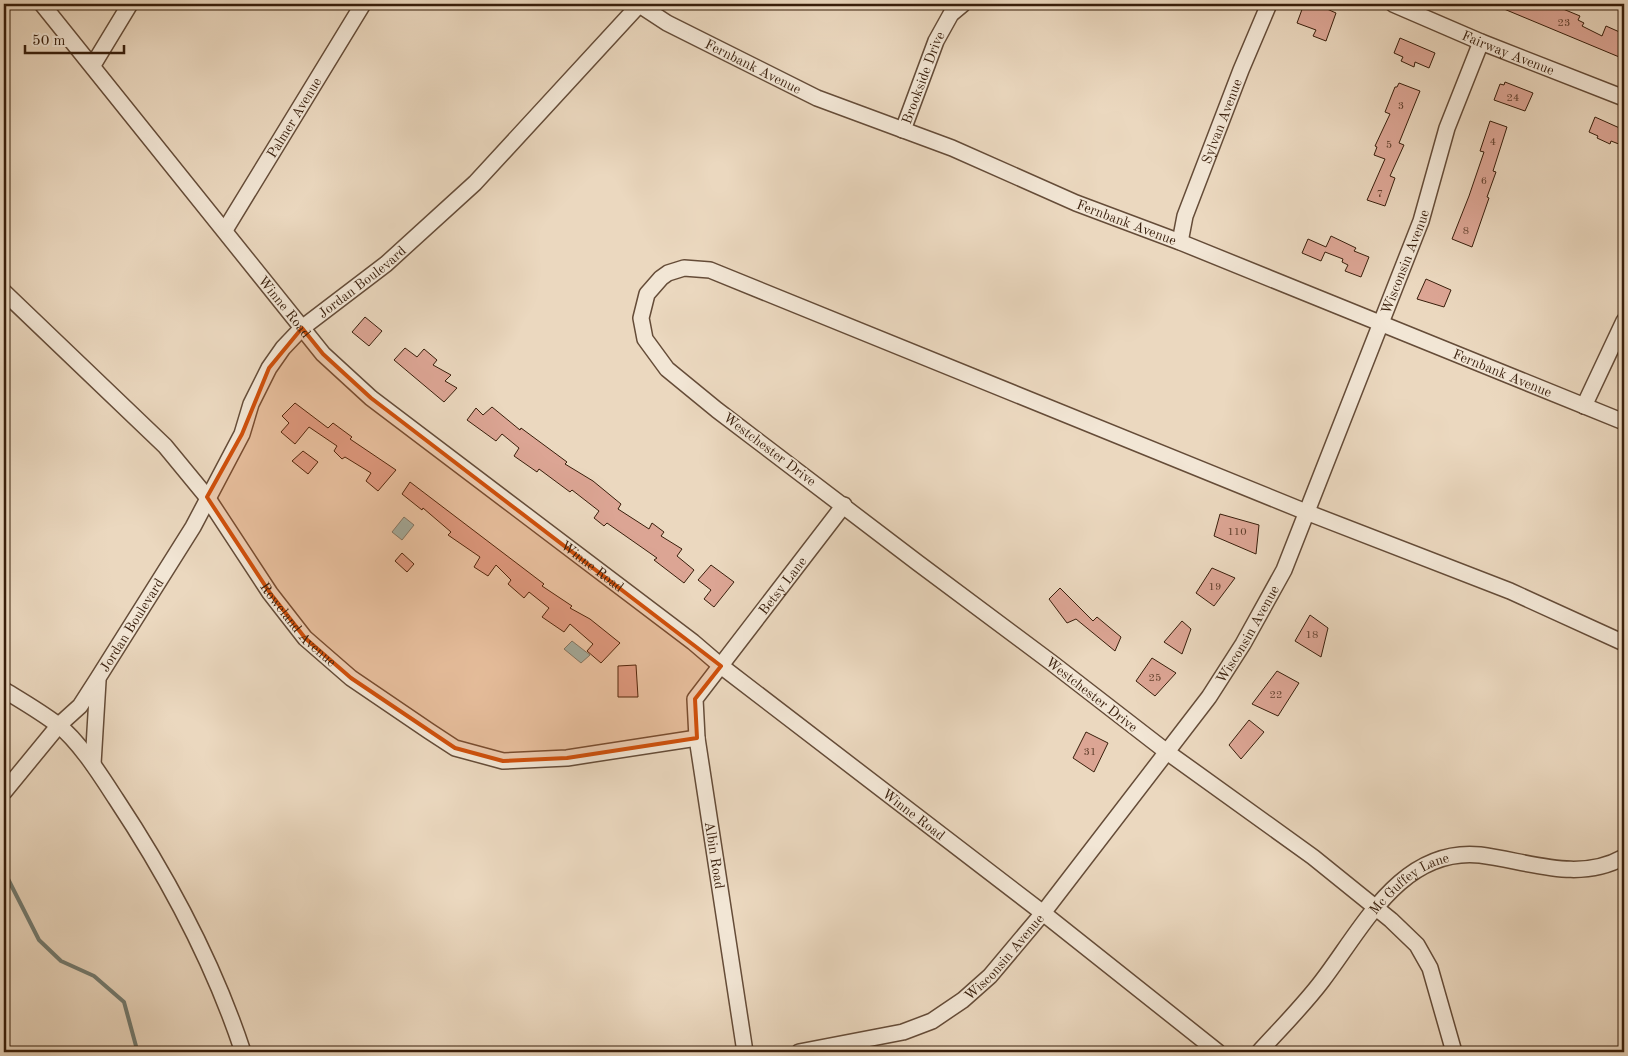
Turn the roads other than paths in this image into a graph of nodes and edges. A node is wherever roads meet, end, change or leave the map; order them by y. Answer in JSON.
{"nodes":[{"id":1,"x":42,"y":4,"type":"edge"},
{"id":2,"x":130,"y":4,"type":"edge"},
{"id":3,"x":363,"y":4,"type":"edge"},
{"id":4,"x":639,"y":4,"type":"edge"},
{"id":5,"x":963,"y":4,"type":"edge"},
{"id":6,"x":1269,"y":4,"type":"edge"},
{"id":7,"x":1393,"y":4,"type":"edge"},
{"id":8,"x":1481,"y":42,"type":"junction"},
{"id":9,"x":93,"y":65,"type":"junction"},
{"id":10,"x":1624,"y":98,"type":"edge"},
{"id":11,"x":903,"y":130,"type":"junction"},
{"id":12,"x":225,"y":230,"type":"junction"},
{"id":13,"x":1180,"y":242,"type":"junction"},
{"id":14,"x":4,"y":292,"type":"edge"},
{"id":15,"x":1624,"y":321,"type":"edge"},
{"id":16,"x":1380,"y":322,"type":"junction"},
{"id":17,"x":302,"y":328,"type":"junction"},
{"id":18,"x":1584,"y":406,"type":"junction"},
{"id":19,"x":1624,"y":422,"type":"edge"},
{"id":20,"x":207,"y":497,"type":"junction"},
{"id":21,"x":844,"y":505,"type":"junction"},
{"id":22,"x":1306,"y":512,"type":"junction"},
{"id":23,"x":1624,"y":643,"type":"edge"},
{"id":24,"x":721,"y":666,"type":"junction"},
{"id":25,"x":98,"y":678,"type":"junction"},
{"id":26,"x":4,"y":690,"type":"edge"},
{"id":27,"x":59,"y":725,"type":"junction"},
{"id":28,"x":697,"y":738,"type":"junction"},
{"id":29,"x":1167,"y":752,"type":"junction"},
{"id":30,"x":93,"y":764,"type":"junction"},
{"id":31,"x":4,"y":792,"type":"edge"},
{"id":32,"x":1624,"y":857,"type":"edge"},
{"id":33,"x":1375,"y":907,"type":"junction"},
{"id":34,"x":1043,"y":914,"type":"junction"},
{"id":35,"x":243,"y":1052,"type":"edge"},
{"id":36,"x":745,"y":1052,"type":"edge"},
{"id":37,"x":799,"y":1052,"type":"edge"},
{"id":38,"x":1218,"y":1052,"type":"edge"},
{"id":39,"x":1259,"y":1052,"type":"edge"},
{"id":40,"x":1454,"y":1052,"type":"edge"}],
"edges":[{"from":1,"to":9,"type":"street","name":"Winne Road"},
{"from":2,"to":9,"type":"street"},
{"from":3,"to":12,"type":"street","name":"Palmer Avenue"},
{"from":4,"to":11,"type":"street","name":"Fernbank Avenue"},
{"from":4,"to":17,"type":"street","name":"Jordan Boulevard"},
{"from":5,"to":11,"type":"street","name":"Brookside Drive"},
{"from":6,"to":13,"type":"street","name":"Sylvan Avenue"},
{"from":7,"to":8,"type":"street","name":"Fairway Avenue"},
{"from":8,"to":10,"type":"street","name":"Fairway Avenue"},
{"from":8,"to":16,"type":"street","name":"Wisconsin Avenue"},
{"from":9,"to":12,"type":"street","name":"Winne Road"},
{"from":11,"to":13,"type":"street","name":"Fernbank Avenue"},
{"from":12,"to":17,"type":"street","name":"Winne Road"},
{"from":13,"to":16,"type":"street","name":"Fernbank Avenue"},
{"from":14,"to":20,"type":"street","name":"Roweland Avenue"},
{"from":15,"to":18,"type":"street"},
{"from":16,"to":18,"type":"street","name":"Fernbank Avenue"},
{"from":16,"to":22,"type":"street","name":"Wisconsin Avenue"},
{"from":17,"to":20,"type":"street","name":"Jordan Boulevard"},
{"from":17,"to":24,"type":"street","name":"Winne Road"},
{"from":18,"to":19,"type":"street","name":"Fernbank Avenue"},
{"from":20,"to":25,"type":"street","name":"Jordan Boulevard"},
{"from":20,"to":28,"type":"street","name":"Roweland Avenue"},
{"from":21,"to":22,"type":"street","name":"Westchester Drive"},
{"from":21,"to":24,"type":"street","name":"Betsy Lane"},
{"from":21,"to":29,"type":"street","name":"Westchester Drive"},
{"from":22,"to":23,"type":"street"},
{"from":22,"to":29,"type":"street","name":"Wisconsin Avenue"},
{"from":24,"to":28,"type":"street","name":"Albin Road"},
{"from":24,"to":34,"type":"street","name":"Winne Road"},
{"from":25,"to":27,"type":"street","name":"Jordan Boulevard"},
{"from":25,"to":30,"type":"street","name":"Jordan Boulevard"},
{"from":26,"to":27,"type":"street"},
{"from":27,"to":30,"type":"street"},
{"from":27,"to":31,"type":"street","name":"Jordan Boulevard"},
{"from":28,"to":36,"type":"street","name":"Albin Road"},
{"from":29,"to":33,"type":"street","name":"Westchester Drive"},
{"from":29,"to":34,"type":"street","name":"Wisconsin Avenue"},
{"from":30,"to":35,"type":"street"},
{"from":32,"to":33,"type":"street","name":"Mc Guffey Lane"},
{"from":33,"to":39,"type":"street","name":"Mc Guffey Lane"},
{"from":33,"to":40,"type":"street","name":"Westchester Drive"},
{"from":34,"to":37,"type":"street","name":"Wisconsin Avenue"},
{"from":34,"to":38,"type":"street","name":"Winne Road"}]}
